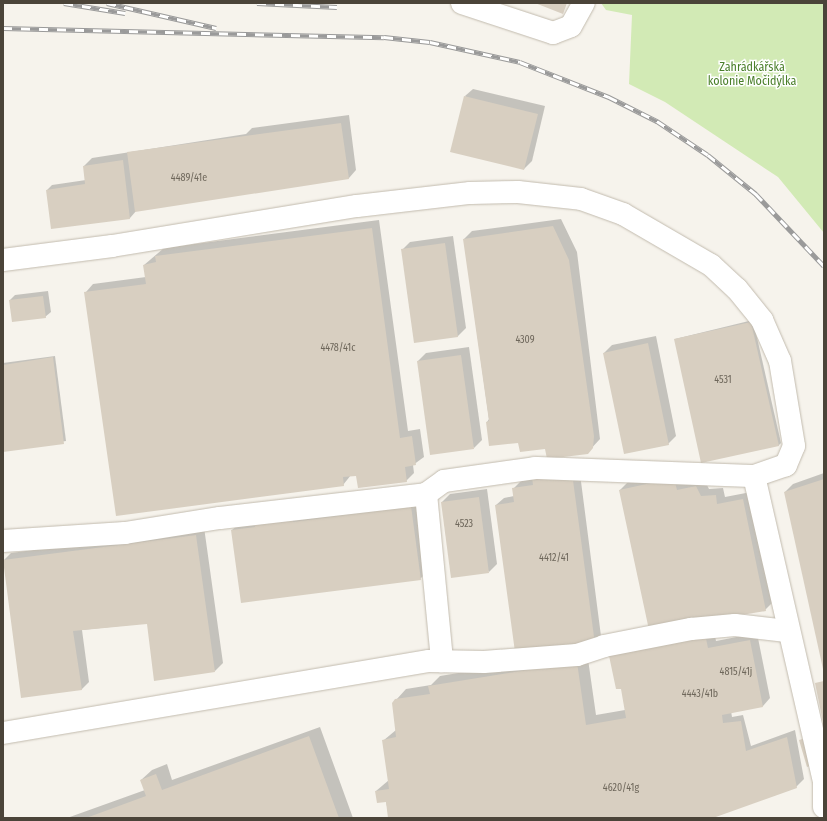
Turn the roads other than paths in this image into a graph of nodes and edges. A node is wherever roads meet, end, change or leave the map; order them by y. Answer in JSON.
{"nodes":[{"id":1,"x":462,"y":3,"type":"edge"},
{"id":2,"x":584,"y":3,"type":"edge"},
{"id":3,"x":3,"y":260,"type":"edge"},
{"id":4,"x":754,"y":476,"type":"junction"},
{"id":5,"x":426,"y":494,"type":"junction"},
{"id":6,"x":3,"y":541,"type":"edge"},
{"id":7,"x":787,"y":630,"type":"junction"},
{"id":8,"x":442,"y":661,"type":"junction"},
{"id":9,"x":3,"y":733,"type":"edge"},
{"id":10,"x":824,"y":807,"type":"edge"}],
"edges":[{"from":1,"to":2,"type":"lane"},
{"from":3,"to":4,"type":"lane"},
{"from":4,"to":5,"type":"lane"},
{"from":4,"to":7,"type":"lane"},
{"from":5,"to":6,"type":"lane"},
{"from":5,"to":8,"type":"lane"},
{"from":7,"to":8,"type":"lane"},
{"from":7,"to":10,"type":"lane"},
{"from":8,"to":9,"type":"lane"}]}
